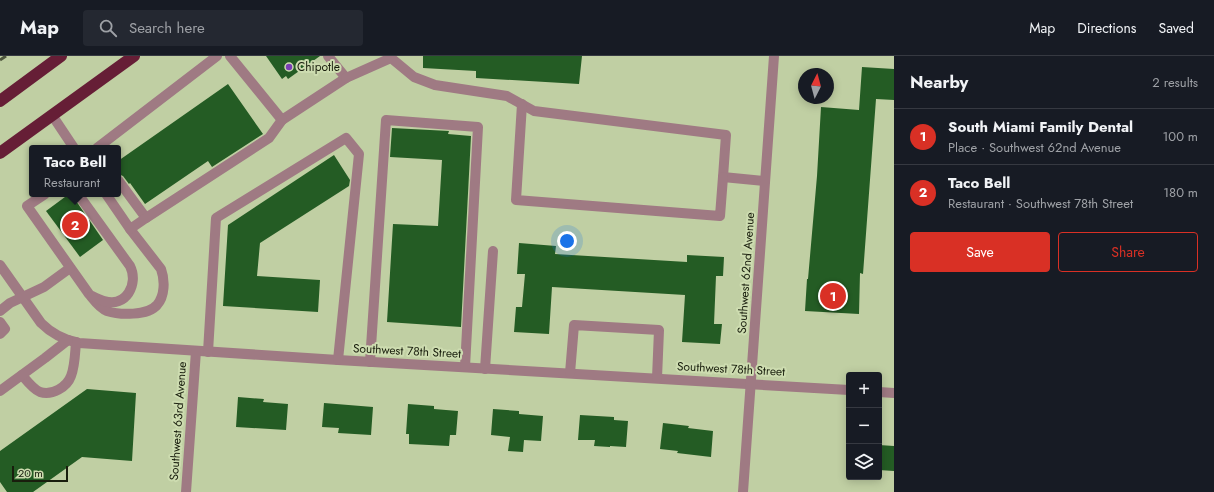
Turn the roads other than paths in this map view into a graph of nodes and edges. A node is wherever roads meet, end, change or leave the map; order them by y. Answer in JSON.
{"nodes":[{"id":1,"x":61,"y":56,"type":"edge"},
{"id":2,"x":134,"y":56,"type":"edge"},
{"id":3,"x":217,"y":56,"type":"edge"},
{"id":4,"x":230,"y":56,"type":"edge"},
{"id":5,"x":328,"y":56,"type":"edge"},
{"id":6,"x":774,"y":56,"type":"edge"},
{"id":7,"x":390,"y":57,"type":"edge"},
{"id":8,"x":346,"y":78,"type":"junction"},
{"id":9,"x":0,"y":100,"type":"edge"},
{"id":10,"x":522,"y":104,"type":"junction"},
{"id":11,"x":52,"y":116,"type":"junction"},
{"id":12,"x":282,"y":120,"type":"junction"},
{"id":13,"x":72,"y":145,"type":"edge"},
{"id":14,"x":101,"y":145,"type":"edge"},
{"id":15,"x":0,"y":153,"type":"edge"},
{"id":16,"x":723,"y":177,"type":"junction"},
{"id":17,"x":765,"y":181,"type":"junction"},
{"id":18,"x":121,"y":184,"type":"edge"},
{"id":19,"x":40,"y":197,"type":"edge"},
{"id":20,"x":80,"y":197,"type":"edge"},
{"id":21,"x":108,"y":197,"type":"edge"},
{"id":22,"x":146,"y":218,"type":"junction"},
{"id":23,"x":130,"y":229,"type":"junction"},
{"id":24,"x":493,"y":251,"type":"dead end"},
{"id":25,"x":0,"y":265,"type":"edge"},
{"id":26,"x":70,"y":268,"type":"junction"},
{"id":27,"x":89,"y":294,"type":"junction"},
{"id":28,"x":22,"y":298,"type":"junction"},
{"id":29,"x":0,"y":311,"type":"edge"},
{"id":30,"x":0,"y":322,"type":"edge"},
{"id":31,"x":0,"y":334,"type":"edge"},
{"id":32,"x":72,"y":341,"type":"junction"},
{"id":33,"x":196,"y":351,"type":"junction"},
{"id":34,"x":208,"y":352,"type":"junction"},
{"id":35,"x":338,"y":360,"type":"junction"},
{"id":36,"x":370,"y":362,"type":"junction"},
{"id":37,"x":465,"y":368,"type":"junction"},
{"id":38,"x":485,"y":369,"type":"junction"},
{"id":39,"x":570,"y":373,"type":"junction"},
{"id":40,"x":22,"y":375,"type":"junction"},
{"id":41,"x":657,"y":378,"type":"junction"},
{"id":42,"x":751,"y":383,"type":"junction"},
{"id":43,"x":846,"y":390,"type":"edge"},
{"id":44,"x":0,"y":391,"type":"edge"},
{"id":45,"x":882,"y":392,"type":"edge"},
{"id":46,"x":894,"y":393,"type":"edge"},
{"id":47,"x":186,"y":492,"type":"edge"},
{"id":48,"x":743,"y":492,"type":"edge"}],
"edges":[{"from":1,"to":9,"type":"highway"},
{"from":2,"to":11,"type":"highway"},
{"from":3,"to":14,"type":"street"},
{"from":4,"to":12,"type":"street"},
{"from":5,"to":8,"type":"street"},
{"from":6,"to":17,"type":"street","name":"Southwest 62nd Avenue"},
{"from":7,"to":8,"type":"street"},
{"from":7,"to":10,"type":"street"},
{"from":8,"to":12,"type":"street"},
{"from":10,"to":16,"type":"street"},
{"from":10,"to":16,"type":"street"},
{"from":11,"to":13,"type":"street"},
{"from":11,"to":15,"type":"highway"},
{"from":12,"to":22,"type":"street"},
{"from":16,"to":17,"type":"street"},
{"from":17,"to":42,"type":"street","name":"Southwest 62nd Avenue"},
{"from":18,"to":22,"type":"street"},
{"from":19,"to":26,"type":"street"},
{"from":20,"to":27,"type":"street"},
{"from":21,"to":23,"type":"street"},
{"from":22,"to":23,"type":"street"},
{"from":23,"to":27,"type":"street"},
{"from":24,"to":38,"type":"street"},
{"from":25,"to":28,"type":"street","name":"Southwest 78th Street"},
{"from":26,"to":27,"type":"street"},
{"from":26,"to":28,"type":"street"},
{"from":28,"to":29,"type":"street"},
{"from":28,"to":32,"type":"street","name":"Southwest 78th Street"},
{"from":30,"to":31,"type":"street"},
{"from":32,"to":33,"type":"street","name":"Southwest 78th Street"},
{"from":32,"to":40,"type":"street"},
{"from":32,"to":40,"type":"street"},
{"from":33,"to":34,"type":"street","name":"Southwest 78th Street"},
{"from":33,"to":47,"type":"street","name":"Southwest 63rd Avenue"},
{"from":34,"to":35,"type":"street","name":"Southwest 78th Street"},
{"from":34,"to":35,"type":"street"},
{"from":35,"to":36,"type":"street","name":"Southwest 78th Street"},
{"from":36,"to":37,"type":"street","name":"Southwest 78th Street"},
{"from":36,"to":37,"type":"street"},
{"from":37,"to":38,"type":"street","name":"Southwest 78th Street"},
{"from":38,"to":39,"type":"street","name":"Southwest 78th Street"},
{"from":39,"to":41,"type":"street","name":"Southwest 78th Street"},
{"from":39,"to":41,"type":"street"},
{"from":40,"to":44,"type":"street"},
{"from":41,"to":42,"type":"street","name":"Southwest 78th Street"},
{"from":42,"to":43,"type":"street","name":"Southwest 78th Street"},
{"from":42,"to":48,"type":"street","name":"Southwest 62nd Avenue"},
{"from":45,"to":46,"type":"street"}]}
